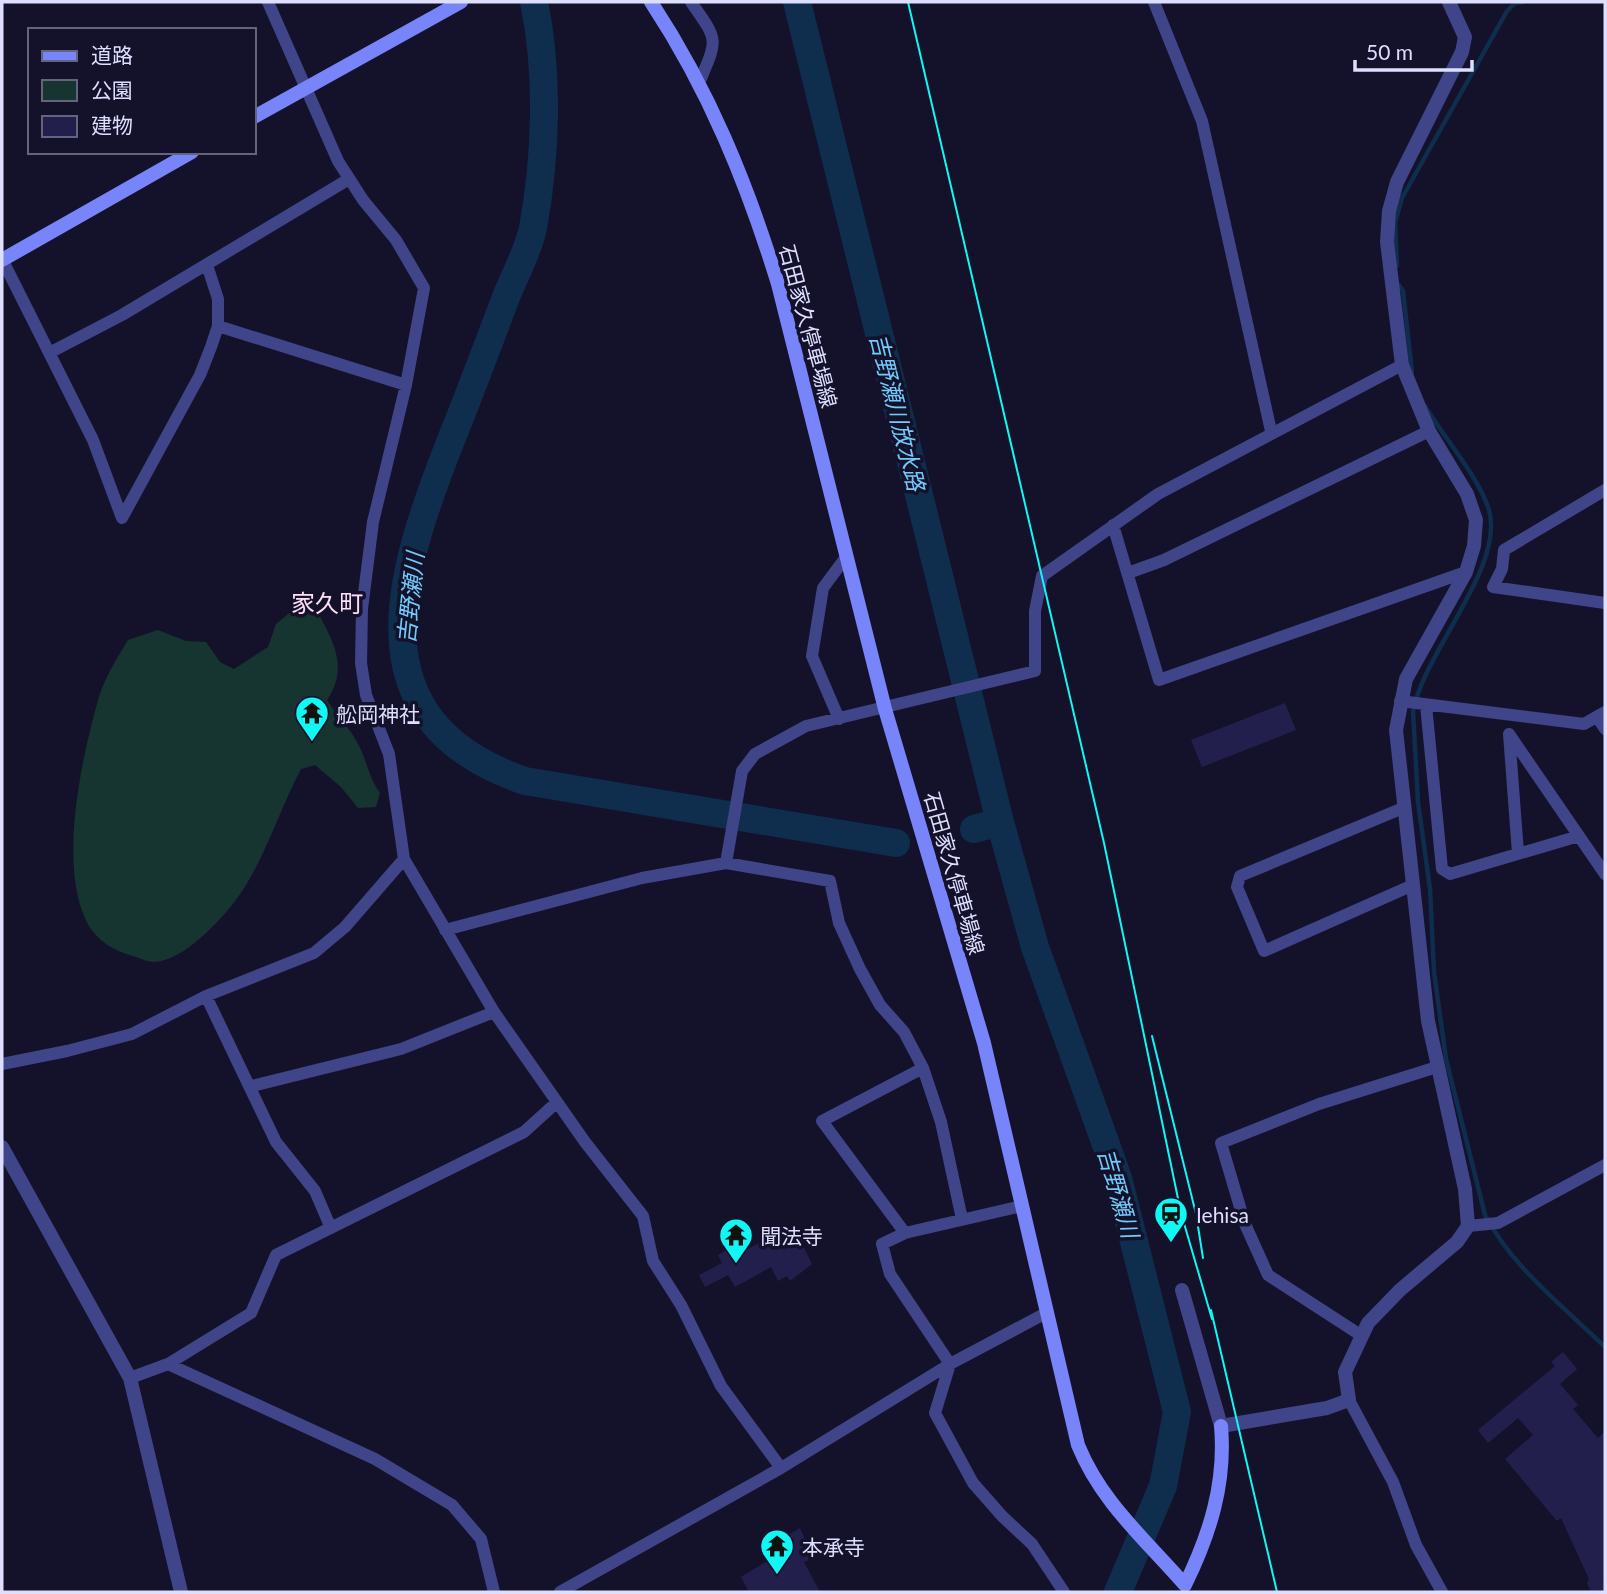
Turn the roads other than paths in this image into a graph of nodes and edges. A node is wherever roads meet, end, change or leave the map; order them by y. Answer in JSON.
{"nodes":[{"id":1,"x":268,"y":2,"type":"edge"},
{"id":2,"x":461,"y":2,"type":"edge"},
{"id":3,"x":651,"y":2,"type":"edge"},
{"id":4,"x":691,"y":2,"type":"edge"},
{"id":5,"x":1154,"y":2,"type":"edge"},
{"id":6,"x":1448,"y":2,"type":"edge"},
{"id":7,"x":699,"y":83,"type":"junction"},
{"id":8,"x":306,"y":87,"type":"junction"},
{"id":9,"x":256,"y":116,"type":"edge"},
{"id":10,"x":188,"y":154,"type":"edge"},
{"id":11,"x":349,"y":179,"type":"junction"},
{"id":12,"x":2,"y":260,"type":"edge"},
{"id":13,"x":207,"y":265,"type":"junction"},
{"id":14,"x":218,"y":326,"type":"junction"},
{"id":15,"x":51,"y":352,"type":"junction"},
{"id":16,"x":1402,"y":365,"type":"junction"},
{"id":17,"x":406,"y":385,"type":"junction"},
{"id":18,"x":1271,"y":431,"type":"junction"},
{"id":19,"x":1429,"y":431,"type":"junction"},
{"id":20,"x":1605,"y":491,"type":"edge"},
{"id":21,"x":1113,"y":525,"type":"junction"},
{"id":22,"x":846,"y":557,"type":"junction"},
{"id":23,"x":1466,"y":572,"type":"junction"},
{"id":24,"x":1128,"y":573,"type":"junction"},
{"id":25,"x":1605,"y":603,"type":"edge"},
{"id":26,"x":1404,"y":702,"type":"junction"},
{"id":27,"x":1424,"y":705,"type":"junction"},
{"id":28,"x":886,"y":709,"type":"junction"},
{"id":29,"x":1601,"y":714,"type":"edge"},
{"id":30,"x":1508,"y":716,"type":"junction"},
{"id":31,"x":839,"y":719,"type":"junction"},
{"id":32,"x":1605,"y":729,"type":"edge"},
{"id":33,"x":1509,"y":734,"type":"junction"},
{"id":34,"x":1403,"y":808,"type":"junction"},
{"id":35,"x":1579,"y":836,"type":"junction"},
{"id":36,"x":1518,"y":853,"type":"junction"},
{"id":37,"x":404,"y":859,"type":"junction"},
{"id":38,"x":726,"y":863,"type":"junction"},
{"id":39,"x":1605,"y":874,"type":"edge"},
{"id":40,"x":1413,"y":885,"type":"junction"},
{"id":41,"x":445,"y":930,"type":"junction"},
{"id":42,"x":206,"y":996,"type":"junction"},
{"id":43,"x":494,"y":1012,"type":"junction"},
{"id":44,"x":2,"y":1064,"type":"edge"},
{"id":45,"x":1437,"y":1067,"type":"junction"},
{"id":46,"x":923,"y":1068,"type":"junction"},
{"id":47,"x":251,"y":1086,"type":"junction"},
{"id":48,"x":556,"y":1103,"type":"junction"},
{"id":49,"x":2,"y":1147,"type":"edge"},
{"id":50,"x":1605,"y":1165,"type":"edge"},
{"id":51,"x":1022,"y":1206,"type":"junction"},
{"id":52,"x":962,"y":1219,"type":"junction"},
{"id":53,"x":1475,"y":1225,"type":"junction"},
{"id":54,"x":330,"y":1226,"type":"junction"},
{"id":55,"x":905,"y":1233,"type":"junction"},
{"id":56,"x":1182,"y":1290,"type":"dead end"},
{"id":57,"x":1046,"y":1313,"type":"junction"},
{"id":58,"x":1362,"y":1336,"type":"junction"},
{"id":59,"x":168,"y":1364,"type":"junction"},
{"id":60,"x":950,"y":1364,"type":"junction"},
{"id":61,"x":130,"y":1378,"type":"junction"},
{"id":62,"x":1349,"y":1400,"type":"junction"},
{"id":63,"x":1221,"y":1426,"type":"junction"},
{"id":64,"x":781,"y":1468,"type":"junction"},
{"id":65,"x":1185,"y":1590,"type":"edge"},
{"id":66,"x":181,"y":1592,"type":"edge"},
{"id":67,"x":494,"y":1592,"type":"edge"},
{"id":68,"x":560,"y":1592,"type":"edge"},
{"id":69,"x":1064,"y":1592,"type":"edge"},
{"id":70,"x":1442,"y":1592,"type":"edge"}],
"edges":[{"from":1,"to":8,"type":"street"},
{"from":2,"to":8,"type":"main road"},
{"from":3,"to":7,"type":"main road","name":"石田家久停車場線"},
{"from":4,"to":7,"type":"street"},
{"from":5,"to":18,"type":"street"},
{"from":6,"to":16,"type":"street"},
{"from":7,"to":22,"type":"main road","name":"石田家久停車場線"},
{"from":8,"to":9,"type":"main road"},
{"from":8,"to":11,"type":"street"},
{"from":10,"to":12,"type":"main road"},
{"from":11,"to":13,"type":"street"},
{"from":11,"to":17,"type":"street"},
{"from":12,"to":15,"type":"street"},
{"from":13,"to":14,"type":"street"},
{"from":13,"to":15,"type":"street"},
{"from":14,"to":15,"type":"street"},
{"from":14,"to":17,"type":"street"},
{"from":16,"to":18,"type":"street"},
{"from":16,"to":19,"type":"street"},
{"from":17,"to":37,"type":"street"},
{"from":18,"to":21,"type":"street"},
{"from":19,"to":23,"type":"street"},
{"from":19,"to":24,"type":"street"},
{"from":20,"to":25,"type":"street"},
{"from":21,"to":24,"type":"street"},
{"from":21,"to":28,"type":"street"},
{"from":22,"to":28,"type":"main road","name":"石田家久停車場線"},
{"from":22,"to":31,"type":"street"},
{"from":23,"to":24,"type":"street"},
{"from":23,"to":26,"type":"street"},
{"from":26,"to":27,"type":"street"},
{"from":26,"to":34,"type":"street"},
{"from":27,"to":30,"type":"street"},
{"from":27,"to":36,"type":"street"},
{"from":28,"to":31,"type":"street"},
{"from":28,"to":51,"type":"main road","name":"石田家久停車場線"},
{"from":29,"to":30,"type":"street"},
{"from":29,"to":32,"type":"street"},
{"from":30,"to":33,"type":"street"},
{"from":31,"to":38,"type":"street"},
{"from":33,"to":35,"type":"street"},
{"from":33,"to":36,"type":"street"},
{"from":34,"to":40,"type":"street"},
{"from":34,"to":40,"type":"street"},
{"from":35,"to":36,"type":"street"},
{"from":35,"to":39,"type":"street"},
{"from":37,"to":41,"type":"street"},
{"from":37,"to":42,"type":"street"},
{"from":38,"to":41,"type":"street"},
{"from":38,"to":46,"type":"street"},
{"from":40,"to":45,"type":"street"},
{"from":41,"to":43,"type":"street"},
{"from":42,"to":44,"type":"street"},
{"from":42,"to":47,"type":"street"},
{"from":43,"to":47,"type":"street"},
{"from":43,"to":48,"type":"street"},
{"from":45,"to":53,"type":"street"},
{"from":45,"to":58,"type":"street"},
{"from":46,"to":52,"type":"street"},
{"from":46,"to":55,"type":"street"},
{"from":47,"to":54,"type":"street"},
{"from":48,"to":54,"type":"street"},
{"from":48,"to":64,"type":"street"},
{"from":49,"to":61,"type":"street"},
{"from":50,"to":53,"type":"street"},
{"from":51,"to":52,"type":"street"},
{"from":51,"to":57,"type":"main road","name":"石田家久停車場線"},
{"from":52,"to":55,"type":"street"},
{"from":53,"to":58,"type":"street"},
{"from":54,"to":59,"type":"street"},
{"from":55,"to":60,"type":"street"},
{"from":56,"to":63,"type":"street"},
{"from":57,"to":60,"type":"street"},
{"from":57,"to":65,"type":"main road","name":"石田家久停車場線"},
{"from":58,"to":62,"type":"street"},
{"from":59,"to":61,"type":"street"},
{"from":59,"to":67,"type":"street"},
{"from":60,"to":64,"type":"street"},
{"from":60,"to":69,"type":"street"},
{"from":61,"to":66,"type":"street"},
{"from":62,"to":63,"type":"street"},
{"from":62,"to":70,"type":"street"},
{"from":63,"to":65,"type":"main road","name":"石田家久停車場線"},
{"from":64,"to":68,"type":"street"}]}
